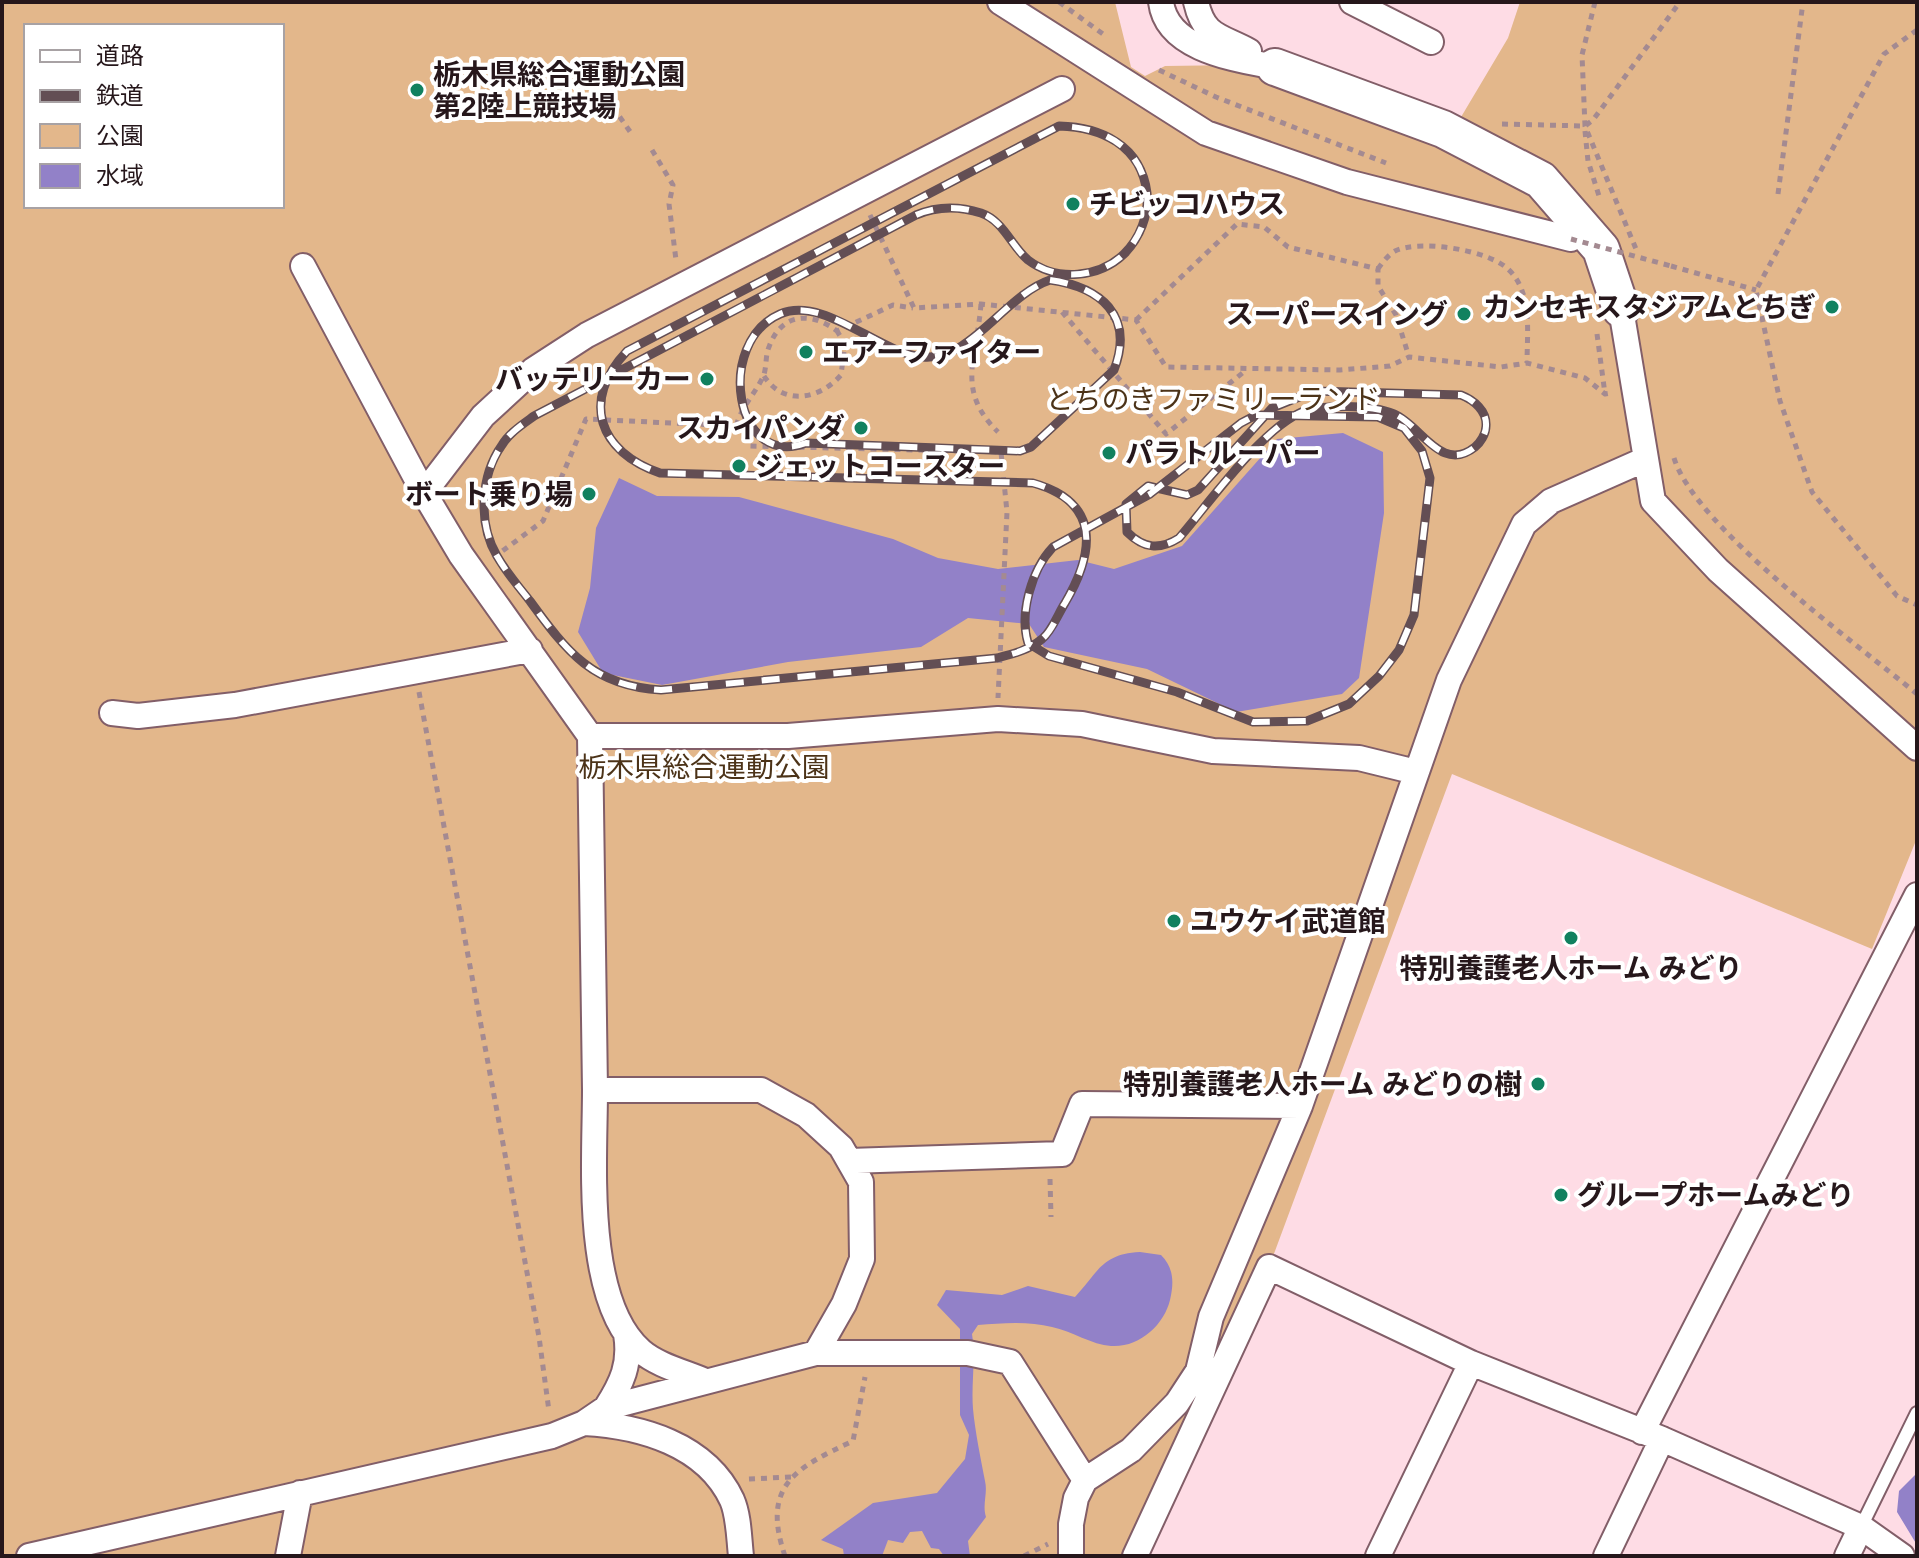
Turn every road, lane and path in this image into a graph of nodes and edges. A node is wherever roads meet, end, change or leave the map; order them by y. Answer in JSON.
{"nodes":[{"id":1,"x":1000,"y":2,"type":"edge"},
{"id":2,"x":1059,"y":2,"type":"edge"},
{"id":3,"x":1161,"y":2,"type":"edge"},
{"id":4,"x":1196,"y":2,"type":"edge"},
{"id":5,"x":1352,"y":2,"type":"edge"},
{"id":6,"x":1595,"y":2,"type":"edge"},
{"id":7,"x":1680,"y":2,"type":"edge"},
{"id":8,"x":1803,"y":2,"type":"edge"},
{"id":9,"x":1917,"y":30,"type":"edge"},
{"id":10,"x":1431,"y":42,"type":"dead end"},
{"id":11,"x":1118,"y":45,"type":"dead end"},
{"id":12,"x":1275,"y":67,"type":"junction"},
{"id":13,"x":1154,"y":68,"type":"dead end"},
{"id":14,"x":1062,"y":89,"type":"dead end"},
{"id":15,"x":606,"y":97,"type":"dead end"},
{"id":16,"x":1495,"y":124,"type":"dead end"},
{"id":17,"x":1585,"y":126,"type":"junction"},
{"id":18,"x":631,"y":133,"type":"dead end"},
{"id":19,"x":652,"y":150,"type":"dead end"},
{"id":20,"x":1399,"y":168,"type":"dead end"},
{"id":21,"x":859,"y":193,"type":"junction"},
{"id":22,"x":1778,"y":194,"type":"dead end"},
{"id":23,"x":1571,"y":239,"type":"joint"},
{"id":24,"x":303,"y":266,"type":"dead end"},
{"id":25,"x":1378,"y":269,"type":"junction"},
{"id":26,"x":1639,"y":273,"type":"dead end"},
{"id":27,"x":689,"y":282,"type":"junction"},
{"id":28,"x":1756,"y":290,"type":"junction"},
{"id":29,"x":981,"y":304,"type":"junction"},
{"id":30,"x":914,"y":308,"type":"junction"},
{"id":31,"x":1621,"y":309,"type":"joint"},
{"id":32,"x":1062,"y":312,"type":"junction"},
{"id":33,"x":1136,"y":320,"type":"junction"},
{"id":34,"x":837,"y":331,"type":"junction"},
{"id":35,"x":1409,"y":357,"type":"junction"},
{"id":36,"x":1527,"y":363,"type":"junction"},
{"id":37,"x":1246,"y":370,"type":"junction"},
{"id":38,"x":763,"y":376,"type":"junction"},
{"id":39,"x":1621,"y":392,"type":"dead end"},
{"id":40,"x":736,"y":426,"type":"junction"},
{"id":41,"x":998,"y":432,"type":"dead end"},
{"id":42,"x":1670,"y":447,"type":"dead end"},
{"id":43,"x":1646,"y":459,"type":"junction"},
{"id":44,"x":424,"y":493,"type":"junction"},
{"id":45,"x":473,"y":572,"type":"junction"},
{"id":46,"x":1917,"y":605,"type":"edge"},
{"id":47,"x":530,"y":650,"type":"junction"},
{"id":48,"x":415,"y":672,"type":"junction"},
{"id":49,"x":1917,"y":694,"type":"edge"},
{"id":50,"x":112,"y":713,"type":"dead end"},
{"id":51,"x":998,"y":719,"type":"junction"},
{"id":52,"x":590,"y":736,"type":"junction"},
{"id":53,"x":1917,"y":748,"type":"edge"},
{"id":54,"x":1416,"y":772,"type":"junction"},
{"id":55,"x":1917,"y":895,"type":"edge"},
{"id":56,"x":595,"y":1090,"type":"junction"},
{"id":57,"x":1300,"y":1106,"type":"junction"},
{"id":58,"x":1050,"y":1154,"type":"junction"},
{"id":59,"x":849,"y":1161,"type":"junction"},
{"id":60,"x":1051,"y":1217,"type":"dead end"},
{"id":61,"x":626,"y":1334,"type":"junction"},
{"id":62,"x":816,"y":1353,"type":"junction"},
{"id":63,"x":869,"y":1353,"type":"junction"},
{"id":64,"x":1471,"y":1363,"type":"junction"},
{"id":65,"x":703,"y":1380,"type":"junction"},
{"id":66,"x":606,"y":1408,"type":"junction"},
{"id":67,"x":1917,"y":1413,"type":"edge"},
{"id":68,"x":584,"y":1423,"type":"junction"},
{"id":69,"x":552,"y":1436,"type":"junction"},
{"id":70,"x":1652,"y":1436,"type":"junction"},
{"id":71,"x":792,"y":1477,"type":"junction"},
{"id":72,"x":716,"y":1480,"type":"junction"},
{"id":73,"x":1085,"y":1480,"type":"junction"},
{"id":74,"x":300,"y":1493,"type":"junction"},
{"id":75,"x":1861,"y":1527,"type":"junction"},
{"id":76,"x":29,"y":1556,"type":"edge"},
{"id":77,"x":288,"y":1556,"type":"edge"},
{"id":78,"x":741,"y":1556,"type":"edge"},
{"id":79,"x":785,"y":1556,"type":"edge"},
{"id":80,"x":1071,"y":1556,"type":"edge"},
{"id":81,"x":1135,"y":1556,"type":"edge"},
{"id":82,"x":1378,"y":1556,"type":"edge"},
{"id":83,"x":1606,"y":1556,"type":"edge"},
{"id":84,"x":1847,"y":1556,"type":"edge"},
{"id":85,"x":1902,"y":1556,"type":"edge"}],
"edges":[{"from":1,"to":23,"type":"street"},
{"from":2,"to":11,"type":"path"},
{"from":3,"to":12,"type":"street"},
{"from":4,"to":12,"type":"street"},
{"from":5,"to":10,"type":"street"},
{"from":6,"to":17,"type":"path"},
{"from":7,"to":17,"type":"path"},
{"from":8,"to":22,"type":"path"},
{"from":9,"to":28,"type":"path"},
{"from":12,"to":31,"type":"street"},
{"from":13,"to":20,"type":"path"},
{"from":14,"to":21,"type":"street"},
{"from":15,"to":18,"type":"path"},
{"from":16,"to":17,"type":"path"},
{"from":17,"to":26,"type":"path"},
{"from":19,"to":27,"type":"path"},
{"from":21,"to":27,"type":"street"},
{"from":21,"to":30,"type":"path"},
{"from":23,"to":28,"type":"path","bridge":true},
{"from":24,"to":44,"type":"street"},
{"from":25,"to":33,"type":"path"},
{"from":25,"to":35,"type":"path"},
{"from":25,"to":36,"type":"path"},
{"from":27,"to":44,"type":"street"},
{"from":28,"to":46,"type":"path"},
{"from":29,"to":30,"type":"path"},
{"from":29,"to":32,"type":"path"},
{"from":29,"to":41,"type":"path"},
{"from":30,"to":34,"type":"path"},
{"from":31,"to":43,"type":"street"},
{"from":32,"to":33,"type":"path"},
{"from":32,"to":37,"type":"path"},
{"from":33,"to":37,"type":"path"},
{"from":34,"to":38,"type":"path"},
{"from":34,"to":38,"type":"path"},
{"from":35,"to":36,"type":"path"},
{"from":35,"to":37,"type":"path"},
{"from":36,"to":39,"type":"path"},
{"from":38,"to":40,"type":"path"},
{"from":40,"to":45,"type":"path"},
{"from":40,"to":51,"type":"path"},
{"from":42,"to":49,"type":"path"},
{"from":43,"to":53,"type":"street"},
{"from":43,"to":54,"type":"street"},
{"from":44,"to":45,"type":"street"},
{"from":45,"to":47,"type":"street"},
{"from":47,"to":48,"type":"street"},
{"from":47,"to":52,"type":"street"},
{"from":48,"to":50,"type":"street"},
{"from":48,"to":69,"type":"path"},
{"from":51,"to":52,"type":"street"},
{"from":51,"to":54,"type":"street"},
{"from":52,"to":56,"type":"street"},
{"from":54,"to":57,"type":"street"},
{"from":55,"to":70,"type":"street"},
{"from":56,"to":59,"type":"street"},
{"from":56,"to":61,"type":"street"},
{"from":57,"to":58,"type":"street"},
{"from":57,"to":73,"type":"street"},
{"from":58,"to":59,"type":"street"},
{"from":58,"to":60,"type":"path"},
{"from":59,"to":62,"type":"street"},
{"from":61,"to":65,"type":"street"},
{"from":61,"to":66,"type":"street"},
{"from":62,"to":63,"type":"street"},
{"from":62,"to":65,"type":"street"},
{"from":63,"to":71,"type":"path"},
{"from":63,"to":73,"type":"street"},
{"from":64,"to":70,"type":"street"},
{"from":64,"to":81,"type":"street"},
{"from":64,"to":82,"type":"street"},
{"from":65,"to":66,"type":"street"},
{"from":66,"to":68,"type":"street"},
{"from":67,"to":75,"type":"lane"},
{"from":68,"to":69,"type":"street"},
{"from":68,"to":72,"type":"street"},
{"from":69,"to":74,"type":"street"},
{"from":70,"to":75,"type":"street"},
{"from":70,"to":83,"type":"street"},
{"from":71,"to":72,"type":"path"},
{"from":71,"to":79,"type":"path"},
{"from":72,"to":78,"type":"street"},
{"from":73,"to":80,"type":"street"},
{"from":74,"to":76,"type":"street"},
{"from":74,"to":77,"type":"street"},
{"from":75,"to":84,"type":"street"},
{"from":75,"to":85,"type":"street"}]}
